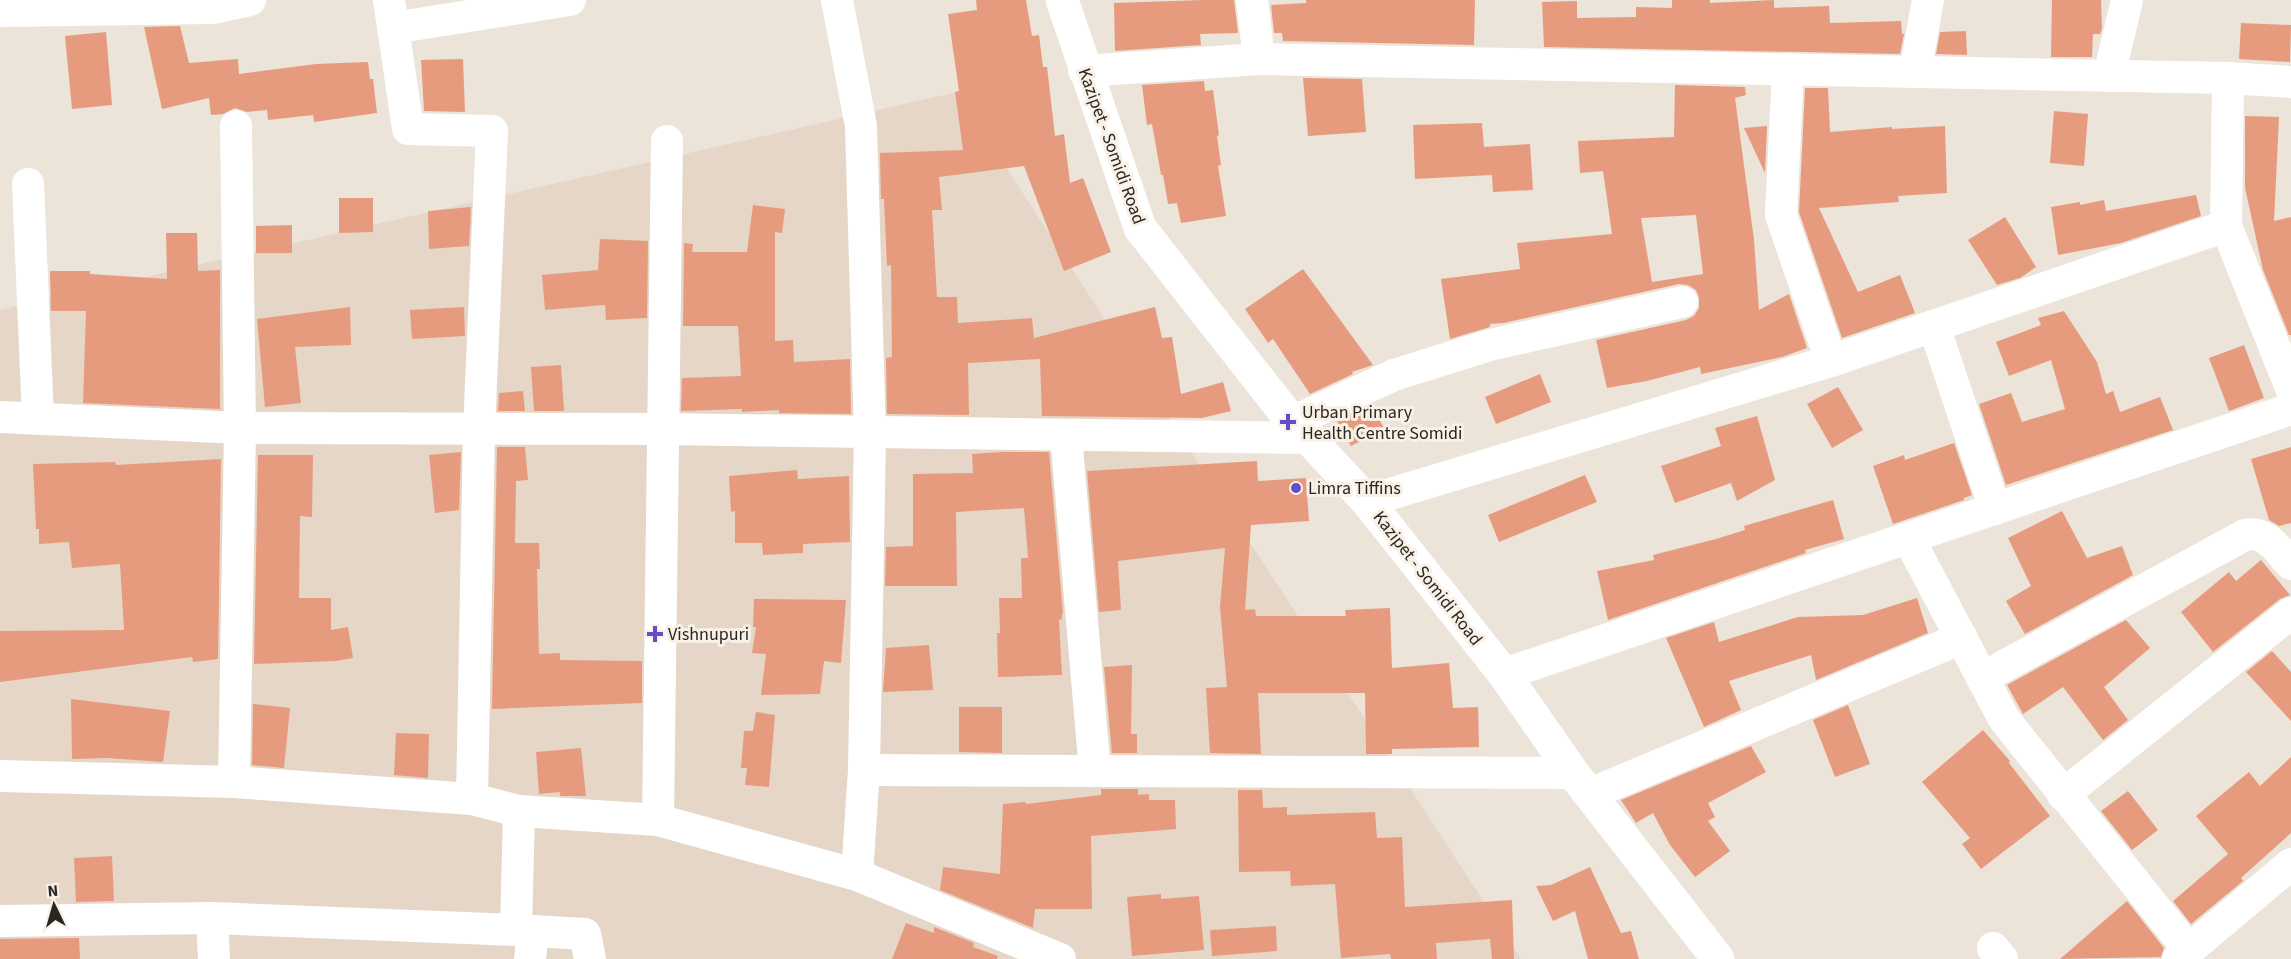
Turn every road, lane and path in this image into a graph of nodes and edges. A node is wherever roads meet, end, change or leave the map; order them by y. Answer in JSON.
{"nodes":[{"id":1,"x":250,"y":0,"type":"edge"},
{"id":2,"x":570,"y":0,"type":"edge"},
{"id":3,"x":837,"y":0,"type":"edge"},
{"id":4,"x":1062,"y":0,"type":"edge"},
{"id":5,"x":1252,"y":0,"type":"edge"},
{"id":6,"x":1928,"y":0,"type":"edge"},
{"id":7,"x":2127,"y":0,"type":"edge"},
{"id":8,"x":212,"y":4,"type":"edge"},
{"id":9,"x":0,"y":11,"type":"edge"},
{"id":10,"x":391,"y":14,"type":"edge"},
{"id":11,"x":1259,"y":59,"type":"junction"},
{"id":12,"x":1788,"y":69,"type":"junction"},
{"id":13,"x":1084,"y":71,"type":"junction"},
{"id":14,"x":1915,"y":72,"type":"junction"},
{"id":15,"x":2109,"y":76,"type":"junction"},
{"id":16,"x":2228,"y":78,"type":"junction"},
{"id":17,"x":2291,"y":82,"type":"edge"},
{"id":18,"x":236,"y":126,"type":"dead end"},
{"id":19,"x":667,"y":141,"type":"dead end"},
{"id":20,"x":28,"y":184,"type":"dead end"},
{"id":21,"x":2226,"y":226,"type":"junction"},
{"id":22,"x":1682,"y":302,"type":"dead end"},
{"id":23,"x":1934,"y":326,"type":"junction"},
{"id":24,"x":1831,"y":361,"type":"junction"},
{"id":25,"x":2291,"y":388,"type":"edge"},
{"id":26,"x":2291,"y":409,"type":"edge"},
{"id":27,"x":0,"y":417,"type":"edge"},
{"id":28,"x":39,"y":419,"type":"junction"},
{"id":29,"x":240,"y":428,"type":"junction"},
{"id":30,"x":663,"y":429,"type":"junction"},
{"id":31,"x":479,"y":430,"type":"junction"},
{"id":32,"x":1302,"y":430,"type":"junction"},
{"id":33,"x":870,"y":434,"type":"junction"},
{"id":34,"x":1066,"y":436,"type":"junction"},
{"id":35,"x":1367,"y":501,"type":"junction"},
{"id":36,"x":1995,"y":509,"type":"junction"},
{"id":37,"x":1909,"y":539,"type":"junction"},
{"id":38,"x":2291,"y":564,"type":"edge"},
{"id":39,"x":2291,"y":613,"type":"edge"},
{"id":40,"x":1962,"y":638,"type":"junction"},
{"id":41,"x":1504,"y":674,"type":"junction"},
{"id":42,"x":1983,"y":678,"type":"junction"},
{"id":43,"x":864,"y":770,"type":"junction"},
{"id":44,"x":1095,"y":771,"type":"junction"},
{"id":45,"x":0,"y":776,"type":"edge"},
{"id":46,"x":234,"y":782,"type":"junction"},
{"id":47,"x":1582,"y":784,"type":"junction"},
{"id":48,"x":2062,"y":795,"type":"junction"},
{"id":49,"x":472,"y":799,"type":"junction"},
{"id":50,"x":519,"y":811,"type":"junction"},
{"id":51,"x":657,"y":820,"type":"junction"},
{"id":52,"x":2291,"y":864,"type":"edge"},
{"id":53,"x":857,"y":875,"type":"junction"},
{"id":54,"x":212,"y":918,"type":"junction"},
{"id":55,"x":0,"y":921,"type":"edge"},
{"id":56,"x":527,"y":940,"type":"edge"},
{"id":57,"x":2183,"y":955,"type":"edge"},
{"id":58,"x":214,"y":959,"type":"edge"},
{"id":59,"x":590,"y":959,"type":"edge"},
{"id":60,"x":1060,"y":959,"type":"edge"},
{"id":61,"x":1718,"y":959,"type":"edge"}],
"edges":[{"from":1,"to":8,"type":"street"},
{"from":2,"to":10,"type":"street"},
{"from":3,"to":33,"type":"street"},
{"from":4,"to":13,"type":"street","name":"Kazipet - Somidi Road"},
{"from":5,"to":11,"type":"street"},
{"from":6,"to":14,"type":"street"},
{"from":7,"to":15,"type":"street"},
{"from":8,"to":9,"type":"street"},
{"from":10,"to":31,"type":"street"},
{"from":11,"to":12,"type":"street"},
{"from":11,"to":13,"type":"street"},
{"from":12,"to":14,"type":"street"},
{"from":12,"to":24,"type":"street"},
{"from":13,"to":32,"type":"street","name":"Kazipet - Somidi Road"},
{"from":14,"to":15,"type":"street"},
{"from":15,"to":16,"type":"street"},
{"from":16,"to":17,"type":"street"},
{"from":16,"to":21,"type":"street"},
{"from":18,"to":29,"type":"street"},
{"from":19,"to":30,"type":"street"},
{"from":20,"to":28,"type":"street"},
{"from":21,"to":23,"type":"street"},
{"from":21,"to":25,"type":"street"},
{"from":22,"to":32,"type":"street"},
{"from":23,"to":24,"type":"street"},
{"from":23,"to":36,"type":"street"},
{"from":24,"to":35,"type":"street"},
{"from":26,"to":36,"type":"street"},
{"from":27,"to":28,"type":"street"},
{"from":28,"to":29,"type":"street"},
{"from":29,"to":31,"type":"street"},
{"from":29,"to":46,"type":"street"},
{"from":30,"to":31,"type":"street"},
{"from":30,"to":33,"type":"street"},
{"from":30,"to":51,"type":"street"},
{"from":31,"to":49,"type":"street"},
{"from":32,"to":34,"type":"street"},
{"from":32,"to":35,"type":"street","name":"Kazipet - Somidi Road"},
{"from":33,"to":34,"type":"street"},
{"from":33,"to":43,"type":"street"},
{"from":34,"to":44,"type":"street"},
{"from":35,"to":41,"type":"street","name":"Kazipet - Somidi Road"},
{"from":36,"to":37,"type":"street"},
{"from":37,"to":40,"type":"street"},
{"from":37,"to":41,"type":"street"},
{"from":38,"to":42,"type":"street"},
{"from":39,"to":48,"type":"street"},
{"from":40,"to":42,"type":"street"},
{"from":40,"to":47,"type":"street"},
{"from":41,"to":47,"type":"street","name":"Kazipet - Somidi Road"},
{"from":42,"to":48,"type":"street"},
{"from":43,"to":44,"type":"street"},
{"from":43,"to":53,"type":"street"},
{"from":44,"to":47,"type":"street"},
{"from":45,"to":46,"type":"street"},
{"from":46,"to":49,"type":"street"},
{"from":47,"to":61,"type":"street","name":"Kazipet - Somidi Road"},
{"from":48,"to":57,"type":"street"},
{"from":49,"to":50,"type":"street"},
{"from":50,"to":51,"type":"street"},
{"from":50,"to":56,"type":"street"},
{"from":51,"to":53,"type":"street"},
{"from":52,"to":57,"type":"street"},
{"from":53,"to":60,"type":"street"},
{"from":54,"to":55,"type":"street"},
{"from":54,"to":56,"type":"street"},
{"from":54,"to":58,"type":"street"},
{"from":56,"to":59,"type":"street"}]}
